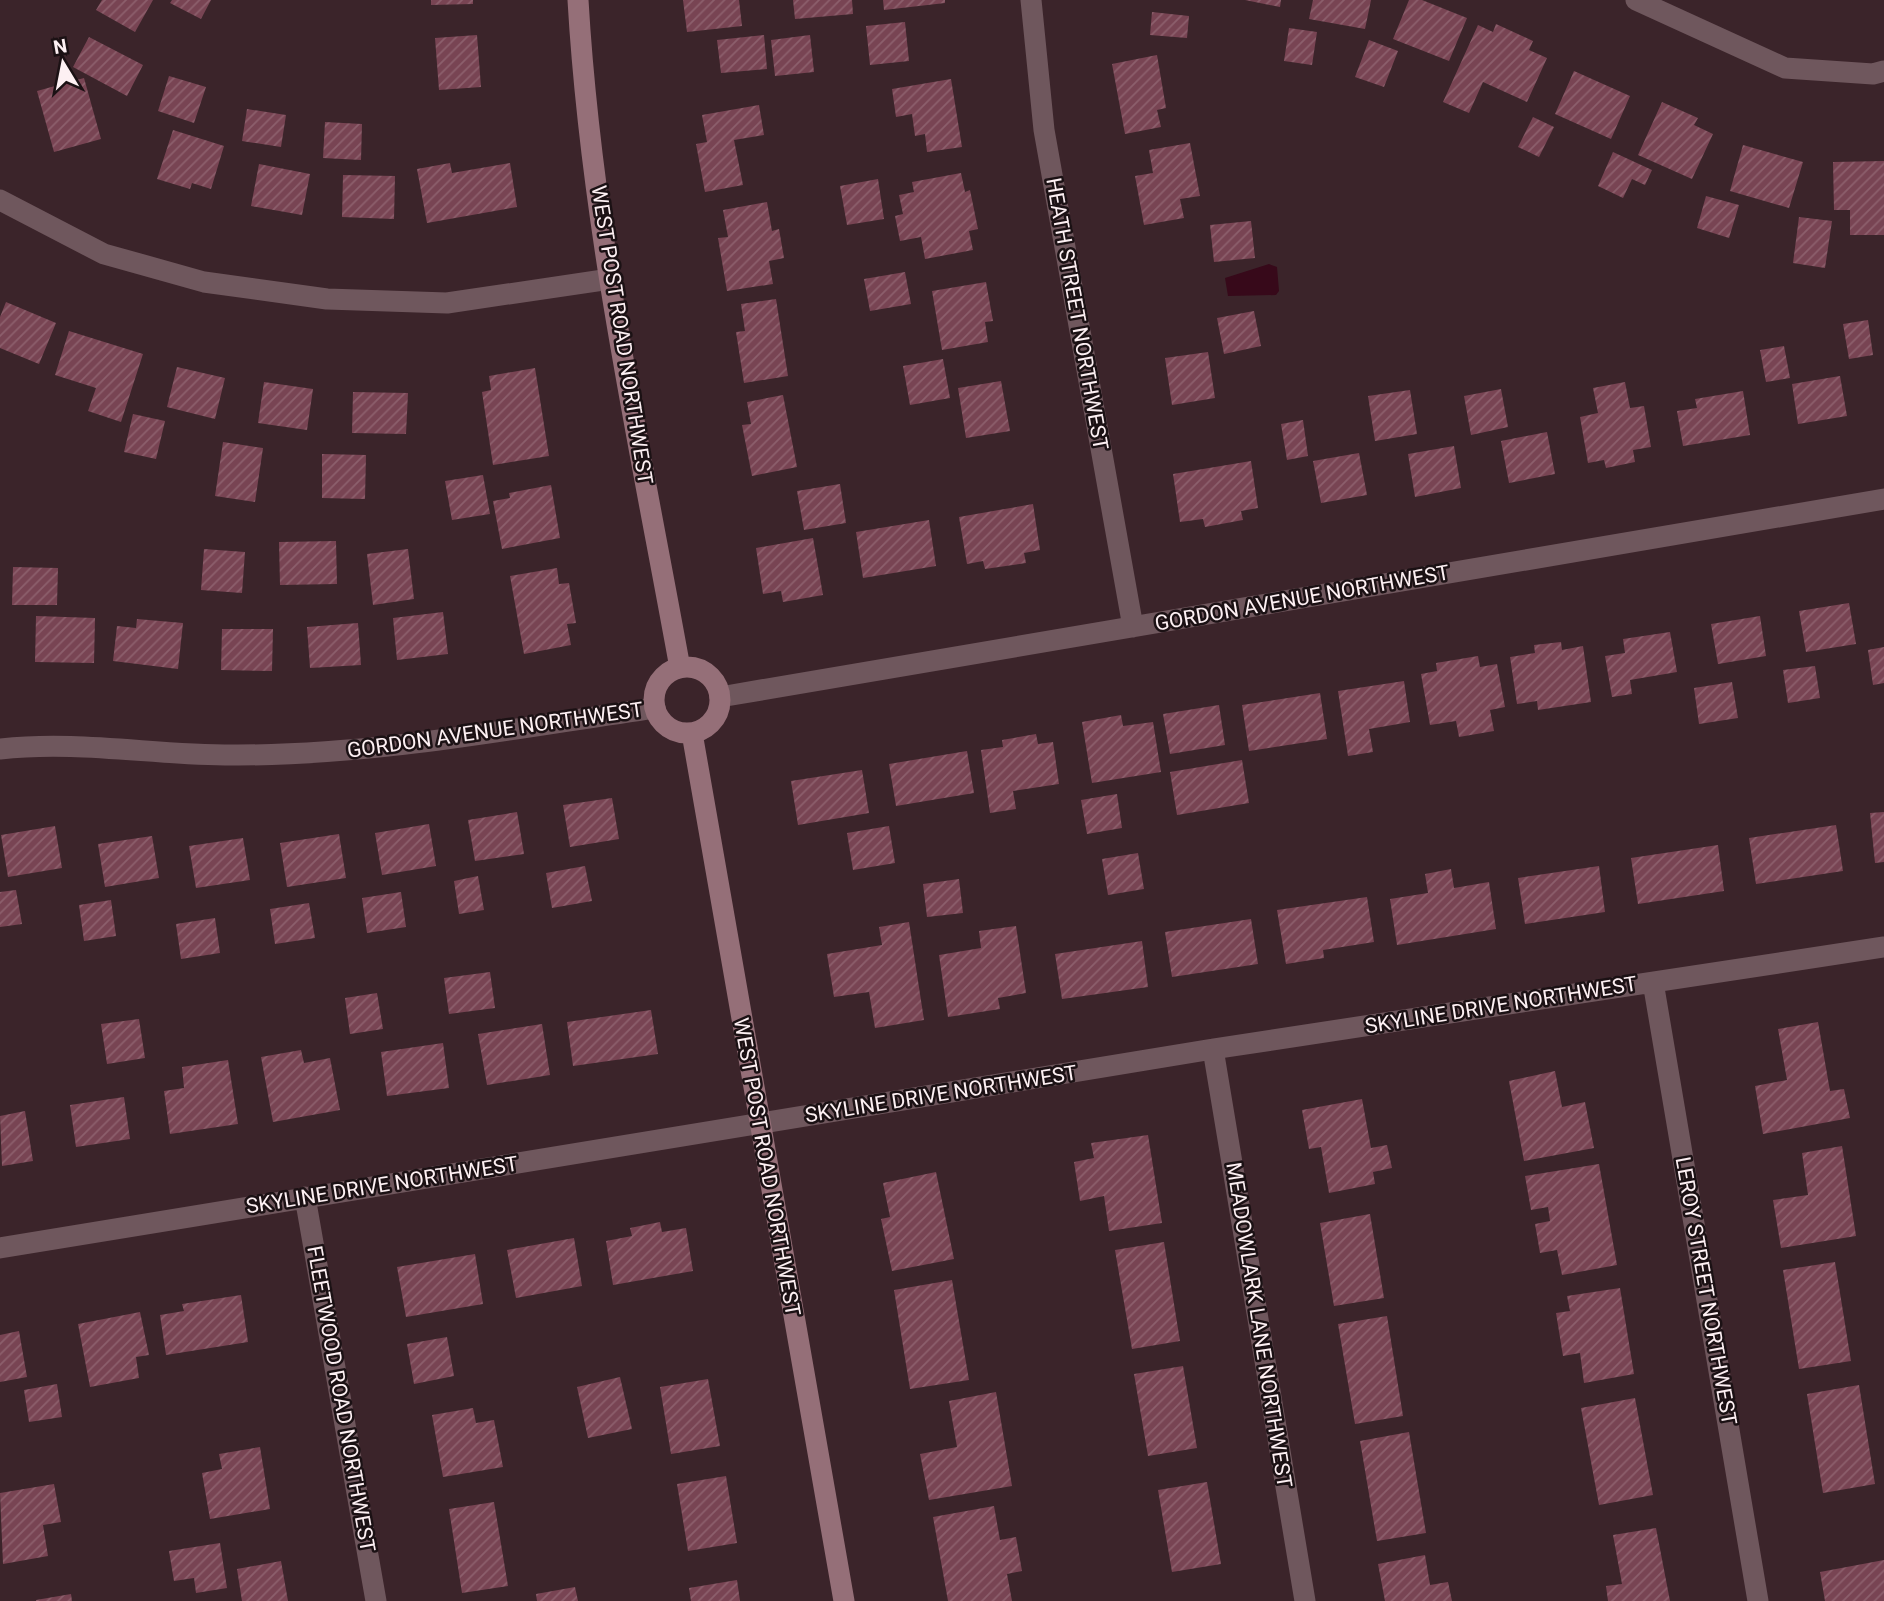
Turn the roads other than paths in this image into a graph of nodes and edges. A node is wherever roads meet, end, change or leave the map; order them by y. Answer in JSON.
{"nodes":[{"id":1,"x":578,"y":0,"type":"edge"},
{"id":2,"x":1031,"y":0,"type":"edge"},
{"id":3,"x":1636,"y":0,"type":"edge"},
{"id":4,"x":1884,"y":71,"type":"edge"},
{"id":5,"x":0,"y":200,"type":"edge"},
{"id":6,"x":610,"y":278,"type":"junction"},
{"id":7,"x":1884,"y":499,"type":"edge"},
{"id":8,"x":1133,"y":627,"type":"junction"},
{"id":9,"x":680,"y":668,"type":"junction"},
{"id":10,"x":720,"y":697,"type":"junction"},
{"id":11,"x":655,"y":708,"type":"junction"},
{"id":12,"x":692,"y":733,"type":"junction"},
{"id":13,"x":0,"y":749,"type":"edge"},
{"id":14,"x":1884,"y":947,"type":"edge"},
{"id":15,"x":1653,"y":982,"type":"junction"},
{"id":16,"x":1213,"y":1048,"type":"junction"},
{"id":17,"x":759,"y":1124,"type":"junction"},
{"id":18,"x":305,"y":1197,"type":"junction"},
{"id":19,"x":0,"y":1248,"type":"edge"},
{"id":20,"x":376,"y":1601,"type":"edge"},
{"id":21,"x":844,"y":1601,"type":"edge"},
{"id":22,"x":1305,"y":1601,"type":"edge"},
{"id":23,"x":1758,"y":1601,"type":"edge"}],
"edges":[{"from":1,"to":6,"type":"street","name":"WEST POST ROAD NORTHWEST"},
{"from":2,"to":8,"type":"street","name":"HEATH STREET NORTHWEST"},
{"from":3,"to":4,"type":"street"},
{"from":5,"to":6,"type":"street"},
{"from":6,"to":9,"type":"street","name":"WEST POST ROAD NORTHWEST"},
{"from":7,"to":8,"type":"street","name":"GORDON AVENUE NORTHWEST"},
{"from":8,"to":10,"type":"street","name":"GORDON AVENUE NORTHWEST"},
{"from":9,"to":10,"type":"street"},
{"from":9,"to":11,"type":"street"},
{"from":10,"to":12,"type":"street"},
{"from":11,"to":12,"type":"street"},
{"from":11,"to":13,"type":"street","name":"GORDON AVENUE NORTHWEST"},
{"from":12,"to":17,"type":"street","name":"WEST POST ROAD NORTHWEST"},
{"from":14,"to":15,"type":"street","name":"SKYLINE DRIVE NORTHWEST"},
{"from":15,"to":16,"type":"street","name":"SKYLINE DRIVE NORTHWEST"},
{"from":15,"to":23,"type":"street","name":"LEROY STREET NORTHWEST"},
{"from":16,"to":17,"type":"street","name":"SKYLINE DRIVE NORTHWEST"},
{"from":16,"to":22,"type":"street","name":"MEADOWLARK LANE NORTHWEST"},
{"from":17,"to":18,"type":"street","name":"SKYLINE DRIVE NORTHWEST"},
{"from":17,"to":21,"type":"street","name":"WEST POST ROAD NORTHWEST"},
{"from":18,"to":19,"type":"street","name":"SKYLINE DRIVE NORTHWEST"},
{"from":18,"to":20,"type":"street","name":"FLEETWOOD ROAD NORTHWEST"}]}
